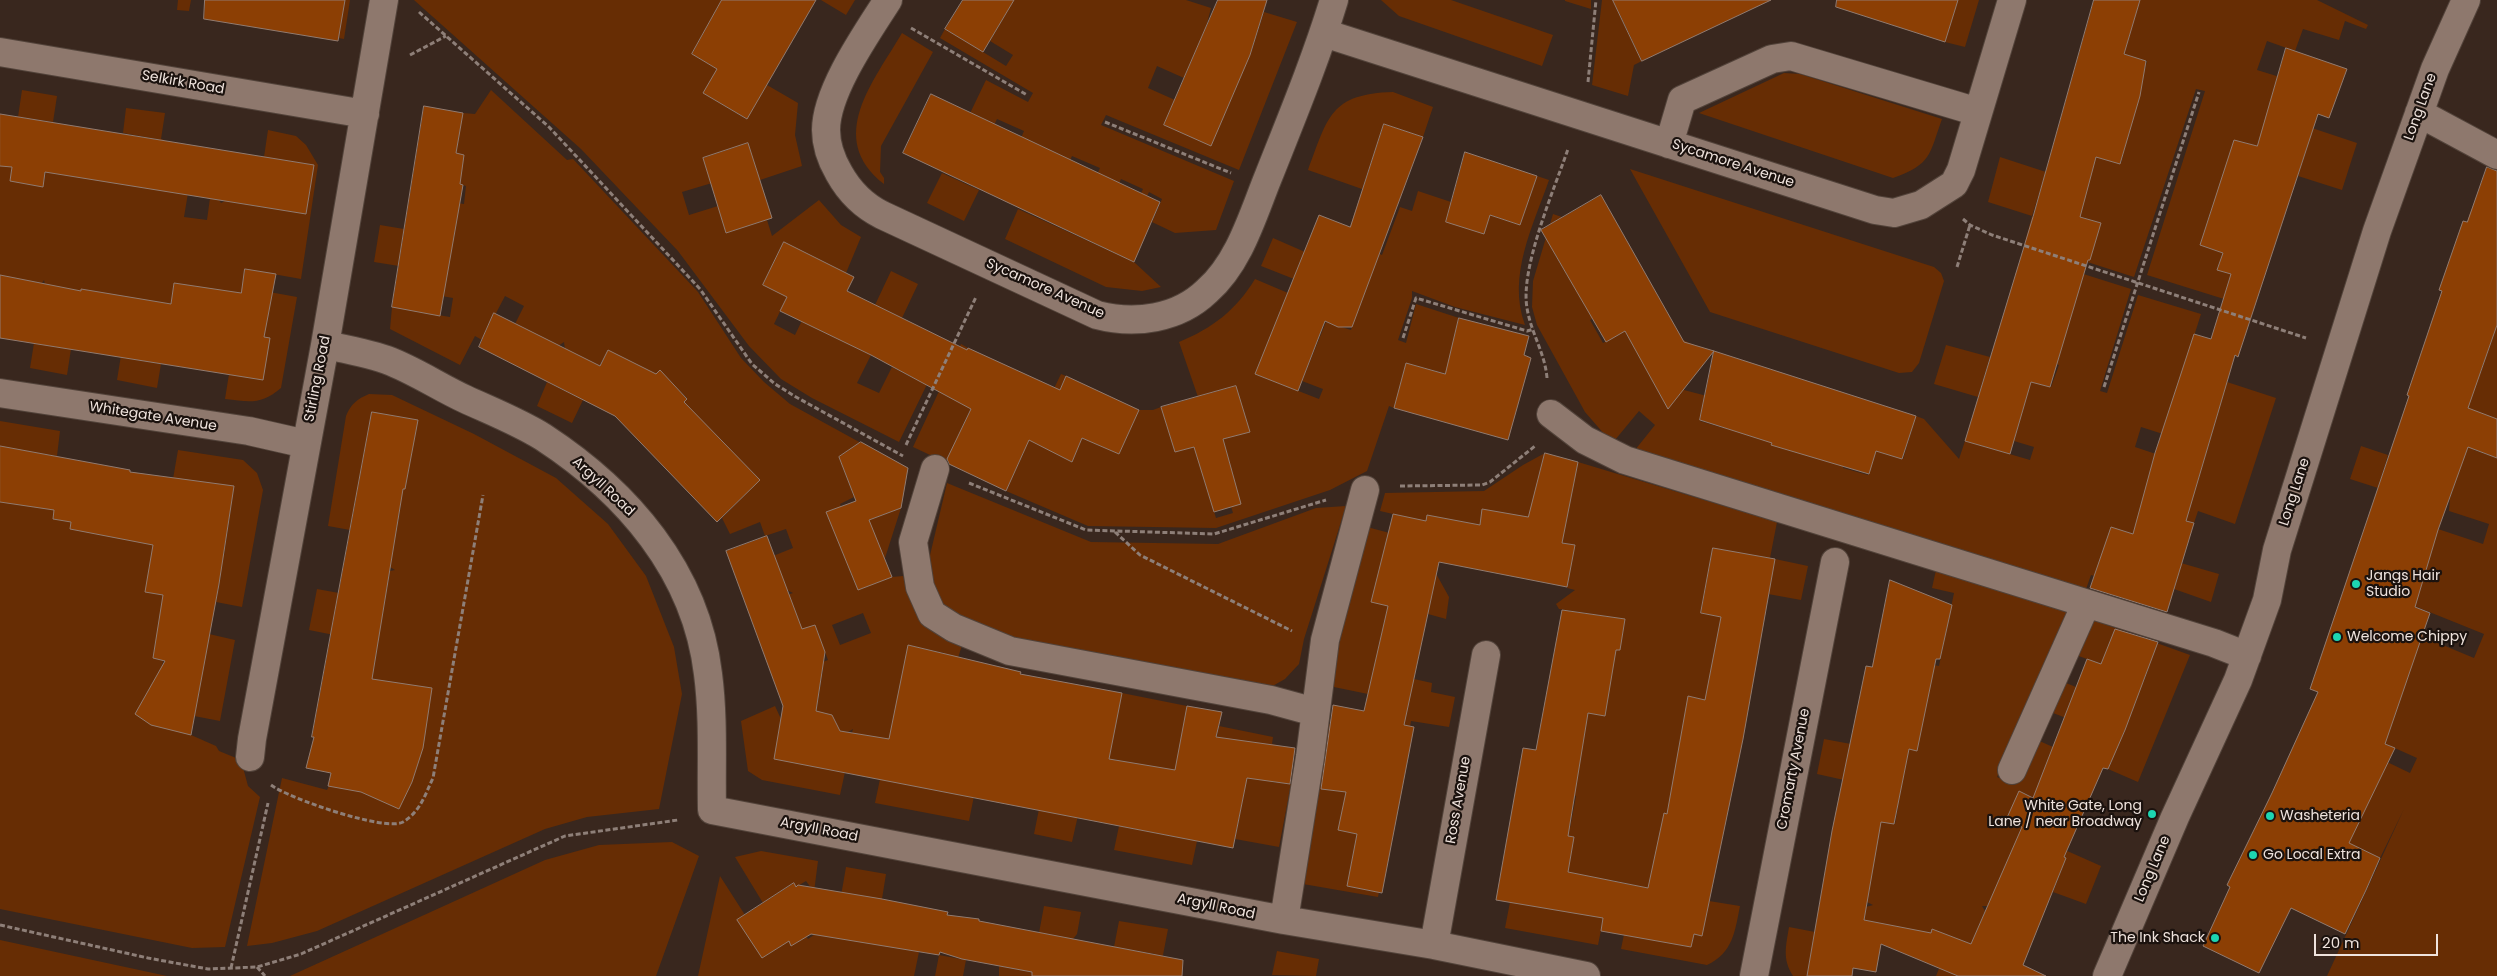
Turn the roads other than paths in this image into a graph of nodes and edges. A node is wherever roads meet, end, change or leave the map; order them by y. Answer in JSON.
{"nodes":[{"id":1,"x":384,"y":0,"type":"edge"},
{"id":2,"x":888,"y":0,"type":"edge"},
{"id":3,"x":1334,"y":0,"type":"edge"},
{"id":4,"x":2012,"y":0,"type":"edge"},
{"id":5,"x":2466,"y":0,"type":"edge"},
{"id":6,"x":1324,"y":33,"type":"junction"},
{"id":7,"x":0,"y":52,"type":"edge"},
{"id":8,"x":1978,"y":112,"type":"junction"},
{"id":9,"x":365,"y":114,"type":"junction"},
{"id":10,"x":2419,"y":114,"type":"junction"},
{"id":11,"x":1669,"y":144,"type":"junction"},
{"id":12,"x":2497,"y":155,"type":"edge"},
{"id":13,"x":325,"y":346,"type":"junction"},
{"id":14,"x":0,"y":393,"type":"edge"},
{"id":15,"x":1551,"y":414,"type":"road end"},
{"id":16,"x":306,"y":444,"type":"junction"},
{"id":17,"x":935,"y":469,"type":"road end"},
{"id":18,"x":1365,"y":490,"type":"road end"},
{"id":19,"x":1835,"y":562,"type":"dead end"},
{"id":20,"x":2086,"y":604,"type":"junction"},
{"id":21,"x":1486,"y":655,"type":"dead end"},
{"id":22,"x":2246,"y":656,"type":"junction"},
{"id":23,"x":1315,"y":712,"type":"junction"},
{"id":24,"x":250,"y":758,"type":"dead end"},
{"id":25,"x":2012,"y":770,"type":"dead end"},
{"id":26,"x":1284,"y":920,"type":"junction"},
{"id":27,"x":1434,"y":945,"type":"junction"},
{"id":28,"x":1586,"y":976,"type":"edge"},
{"id":29,"x":1754,"y":976,"type":"edge"},
{"id":30,"x":2107,"y":976,"type":"edge"}],
"edges":[{"from":1,"to":9,"type":"street","name":"Stirling Road"},
{"from":2,"to":6,"type":"street","name":"Sycamore Avenue"},
{"from":3,"to":6,"type":"street","name":"Sycamore Avenue"},
{"from":4,"to":8,"type":"street","name":"Sycamore Avenue"},
{"from":5,"to":10,"type":"street","name":"Long Lane"},
{"from":6,"to":11,"type":"street","name":"Sycamore Avenue"},
{"from":7,"to":9,"type":"street","name":"Selkirk Road"},
{"from":8,"to":11,"type":"street"},
{"from":8,"to":11,"type":"street","name":"Sycamore Avenue"},
{"from":9,"to":13,"type":"street","name":"Stirling Road"},
{"from":10,"to":12,"type":"street"},
{"from":10,"to":22,"type":"street","name":"Long Lane"},
{"from":13,"to":16,"type":"street","name":"Stirling Road"},
{"from":13,"to":26,"type":"street","name":"Argyll Road"},
{"from":14,"to":16,"type":"street","name":"Whitegate Avenue"},
{"from":15,"to":20,"type":"street"},
{"from":16,"to":24,"type":"street","name":"Stirling Road"},
{"from":17,"to":23,"type":"street"},
{"from":18,"to":23,"type":"street"},
{"from":19,"to":29,"type":"street","name":"Cromarty Avenue"},
{"from":20,"to":22,"type":"street"},
{"from":20,"to":25,"type":"street"},
{"from":21,"to":27,"type":"street","name":"Ross Avenue"},
{"from":22,"to":30,"type":"street","name":"Long Lane"},
{"from":23,"to":26,"type":"street"},
{"from":26,"to":27,"type":"street","name":"Argyll Road"},
{"from":27,"to":28,"type":"street","name":"Argyll Road"}]}
